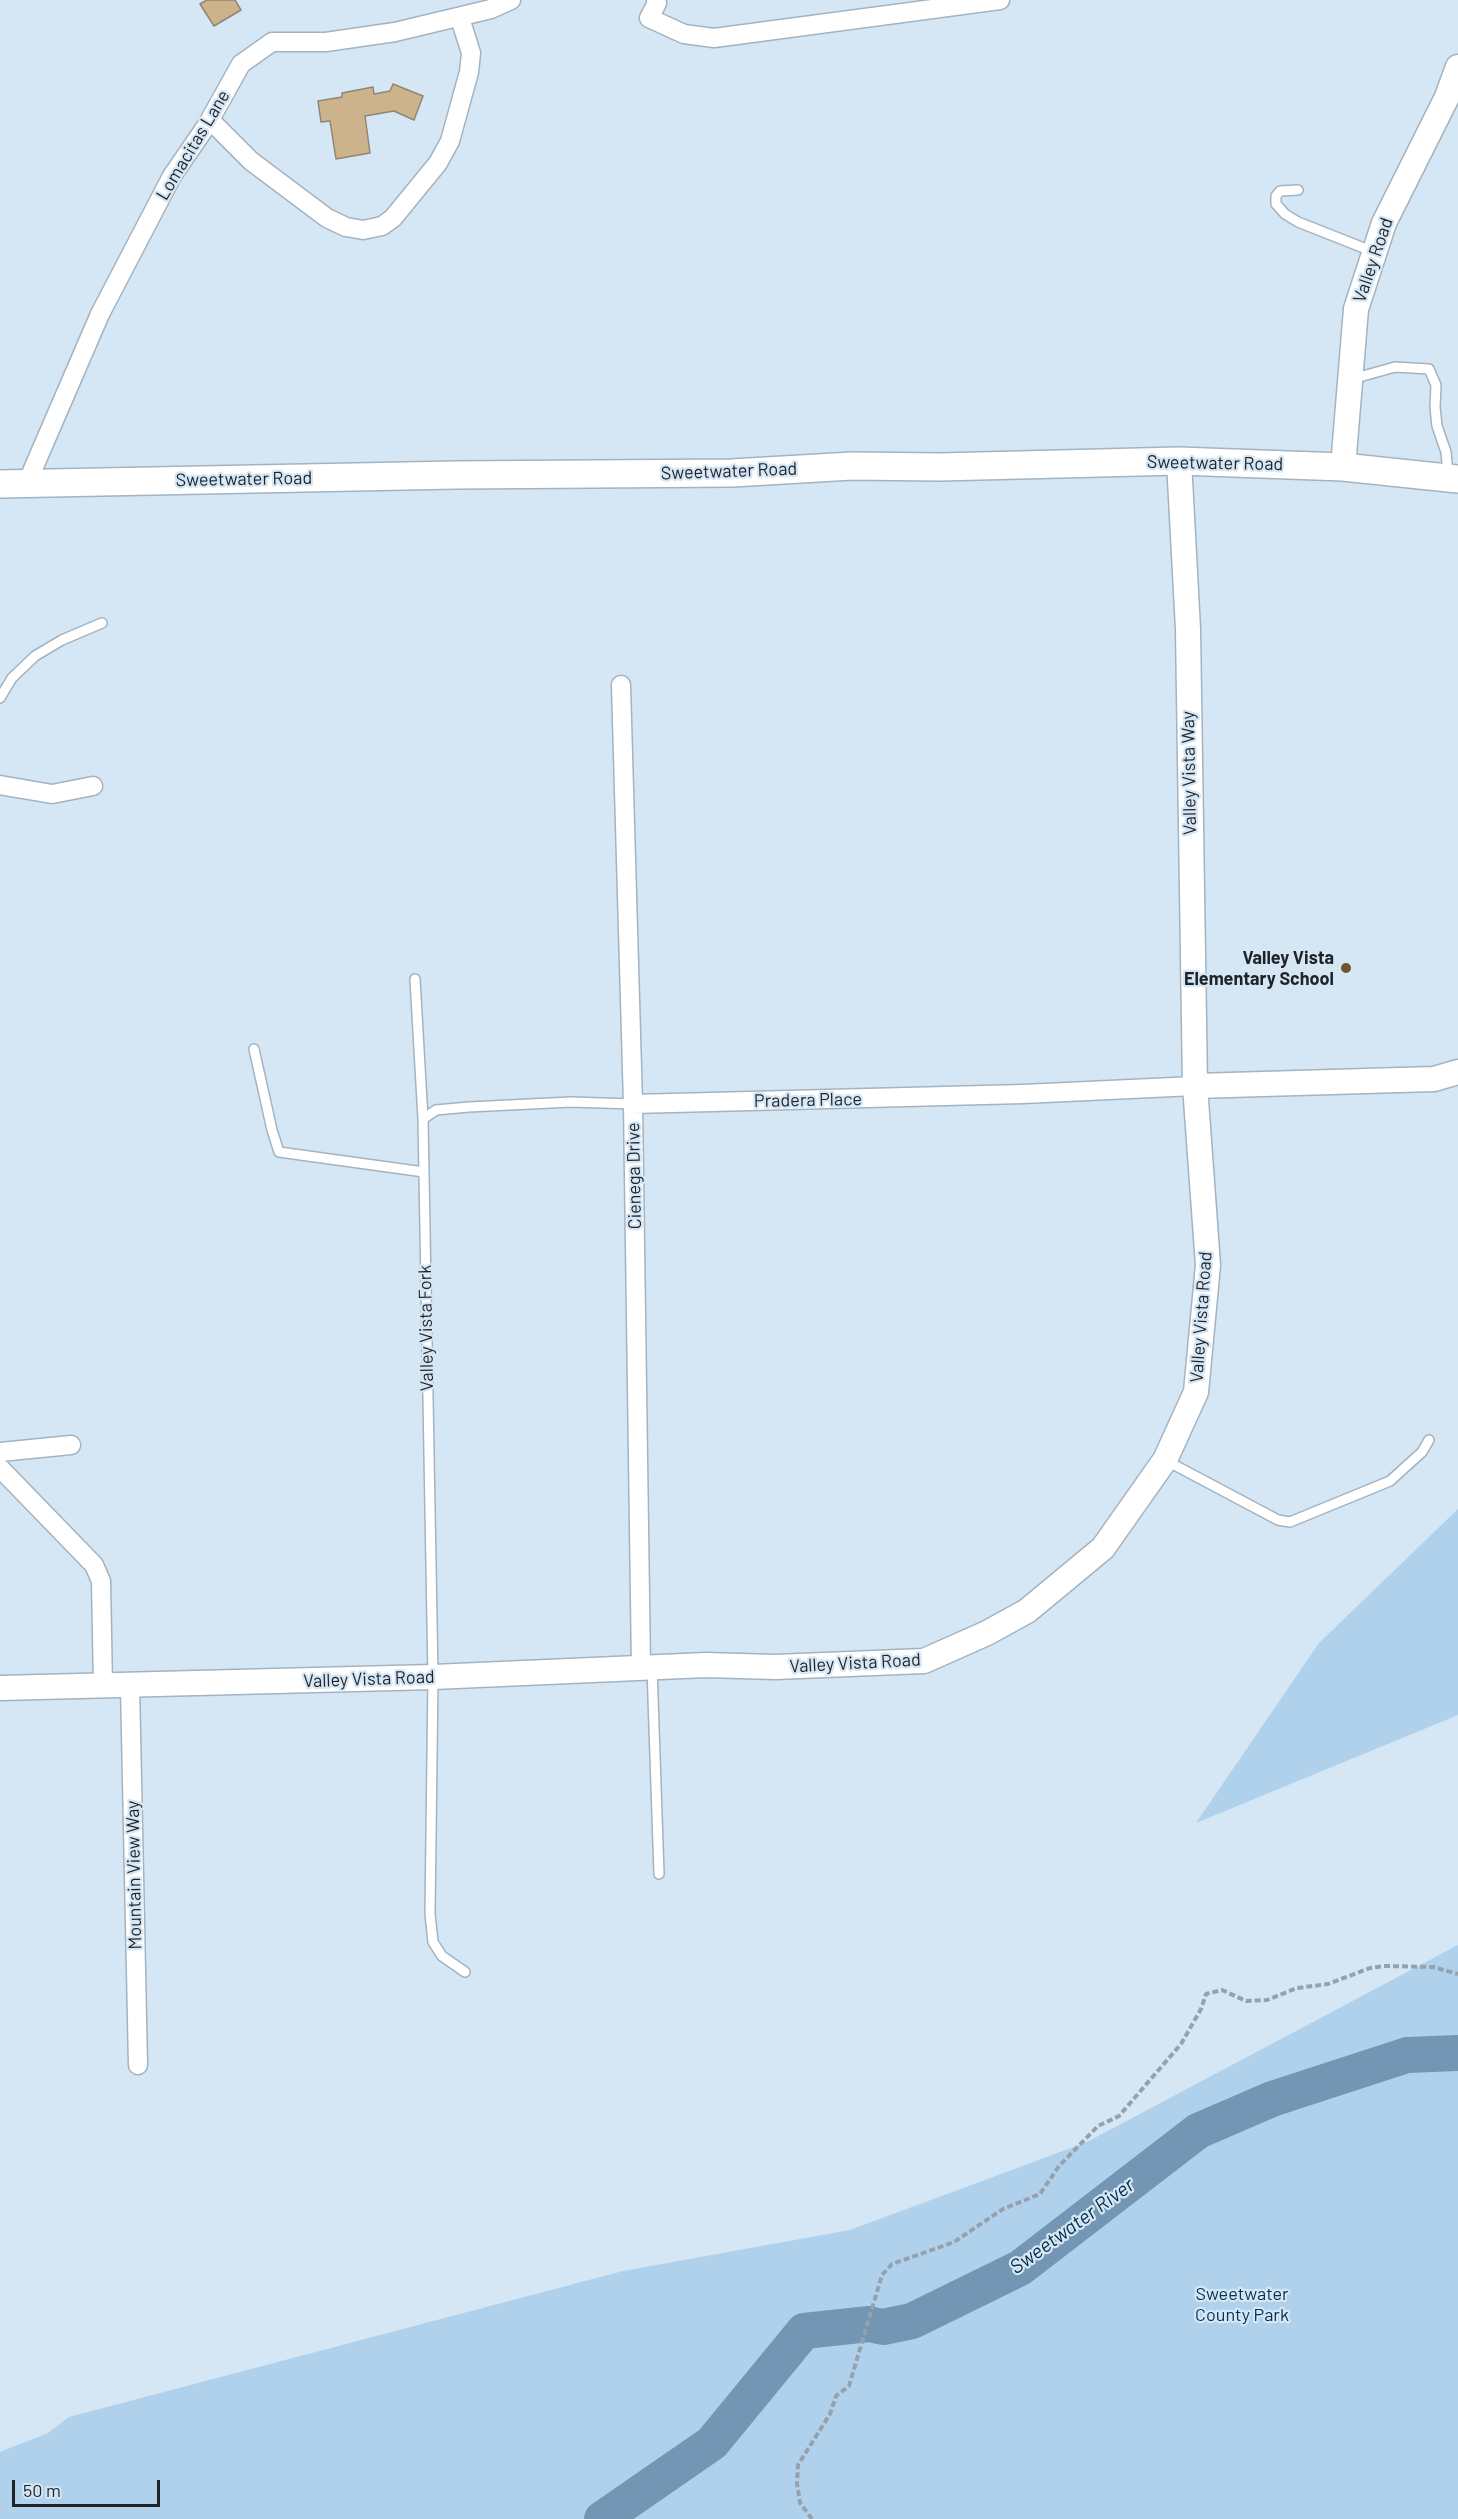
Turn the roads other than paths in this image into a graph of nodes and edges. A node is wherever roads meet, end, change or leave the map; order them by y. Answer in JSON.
{"nodes":[{"id":1,"x":511,"y":0,"type":"edge"},
{"id":2,"x":656,"y":0,"type":"edge"},
{"id":3,"x":1000,"y":0,"type":"edge"},
{"id":4,"x":460,"y":18,"type":"junction"},
{"id":5,"x":1458,"y":67,"type":"edge"},
{"id":6,"x":210,"y":120,"type":"junction"},
{"id":7,"x":1298,"y":190,"type":"dead end"},
{"id":8,"x":1374,"y":252,"type":"junction"},
{"id":9,"x":1350,"y":380,"type":"junction"},
{"id":10,"x":1179,"y":461,"type":"junction"},
{"id":11,"x":1343,"y":467,"type":"junction"},
{"id":12,"x":1453,"y":479,"type":"edge"},
{"id":13,"x":27,"y":483,"type":"junction"},
{"id":14,"x":0,"y":484,"type":"edge"},
{"id":15,"x":102,"y":623,"type":"dead end"},
{"id":16,"x":621,"y":685,"type":"dead end"},
{"id":17,"x":0,"y":698,"type":"edge"},
{"id":18,"x":0,"y":785,"type":"edge"},
{"id":19,"x":93,"y":786,"type":"dead end"},
{"id":20,"x":415,"y":979,"type":"dead end"},
{"id":21,"x":254,"y":1049,"type":"dead end"},
{"id":22,"x":1458,"y":1071,"type":"edge"},
{"id":23,"x":1195,"y":1086,"type":"junction"},
{"id":24,"x":633,"y":1104,"type":"junction"},
{"id":25,"x":423,"y":1119,"type":"junction"},
{"id":26,"x":424,"y":1172,"type":"junction"},
{"id":27,"x":1429,"y":1440,"type":"dead end"},
{"id":28,"x":70,"y":1445,"type":"dead end"},
{"id":29,"x":0,"y":1452,"type":"edge"},
{"id":30,"x":1165,"y":1460,"type":"junction"},
{"id":31,"x":0,"y":1468,"type":"edge"},
{"id":32,"x":646,"y":1668,"type":"junction"},
{"id":33,"x":433,"y":1677,"type":"junction"},
{"id":34,"x":130,"y":1686,"type":"junction"},
{"id":35,"x":103,"y":1687,"type":"junction"},
{"id":36,"x":0,"y":1688,"type":"edge"},
{"id":37,"x":659,"y":1874,"type":"dead end"},
{"id":38,"x":465,"y":1972,"type":"dead end"},
{"id":39,"x":138,"y":2065,"type":"dead end"}],
"edges":[{"from":1,"to":4,"type":"street","name":"Lomacitas Lane"},
{"from":2,"to":3,"type":"street"},
{"from":4,"to":6,"type":"street","name":"Lomacitas Lane"},
{"from":4,"to":6,"type":"street"},
{"from":5,"to":8,"type":"street","name":"Valley Road"},
{"from":6,"to":13,"type":"street","name":"Lomacitas Lane"},
{"from":7,"to":8,"type":"lane"},
{"from":8,"to":9,"type":"street","name":"Valley Road"},
{"from":9,"to":11,"type":"street","name":"Valley Road"},
{"from":9,"to":12,"type":"lane"},
{"from":10,"to":11,"type":"main road","name":"Sweetwater Road"},
{"from":10,"to":13,"type":"main road","name":"Sweetwater Road"},
{"from":10,"to":23,"type":"street","name":"Valley Vista Way"},
{"from":11,"to":12,"type":"main road","name":"Sweetwater Road"},
{"from":13,"to":14,"type":"main road","name":"Sweetwater Road"},
{"from":15,"to":17,"type":"lane"},
{"from":16,"to":24,"type":"street","name":"Cienega Drive"},
{"from":18,"to":19,"type":"street"},
{"from":20,"to":25,"type":"lane","name":"Valley Vista Fork"},
{"from":21,"to":26,"type":"lane"},
{"from":22,"to":23,"type":"street"},
{"from":23,"to":24,"type":"street","name":"Pradera Place"},
{"from":23,"to":30,"type":"street","name":"Valley Vista Road"},
{"from":24,"to":25,"type":"lane","name":"Pradera Place"},
{"from":24,"to":32,"type":"street","name":"Cienega Drive"},
{"from":25,"to":26,"type":"lane","name":"Valley Vista Fork"},
{"from":26,"to":33,"type":"lane","name":"Valley Vista Fork"},
{"from":27,"to":30,"type":"lane"},
{"from":28,"to":29,"type":"street"},
{"from":30,"to":32,"type":"street","name":"Valley Vista Road"},
{"from":31,"to":35,"type":"street"},
{"from":32,"to":33,"type":"street","name":"Valley Vista Road"},
{"from":32,"to":37,"type":"lane"},
{"from":33,"to":34,"type":"street","name":"Valley Vista Road"},
{"from":33,"to":38,"type":"lane","name":"Valley Vista Fork"},
{"from":34,"to":35,"type":"street","name":"Valley Vista Road"},
{"from":34,"to":39,"type":"street","name":"Mountain View Way"},
{"from":35,"to":36,"type":"street","name":"Valley Vista Road"}]}
